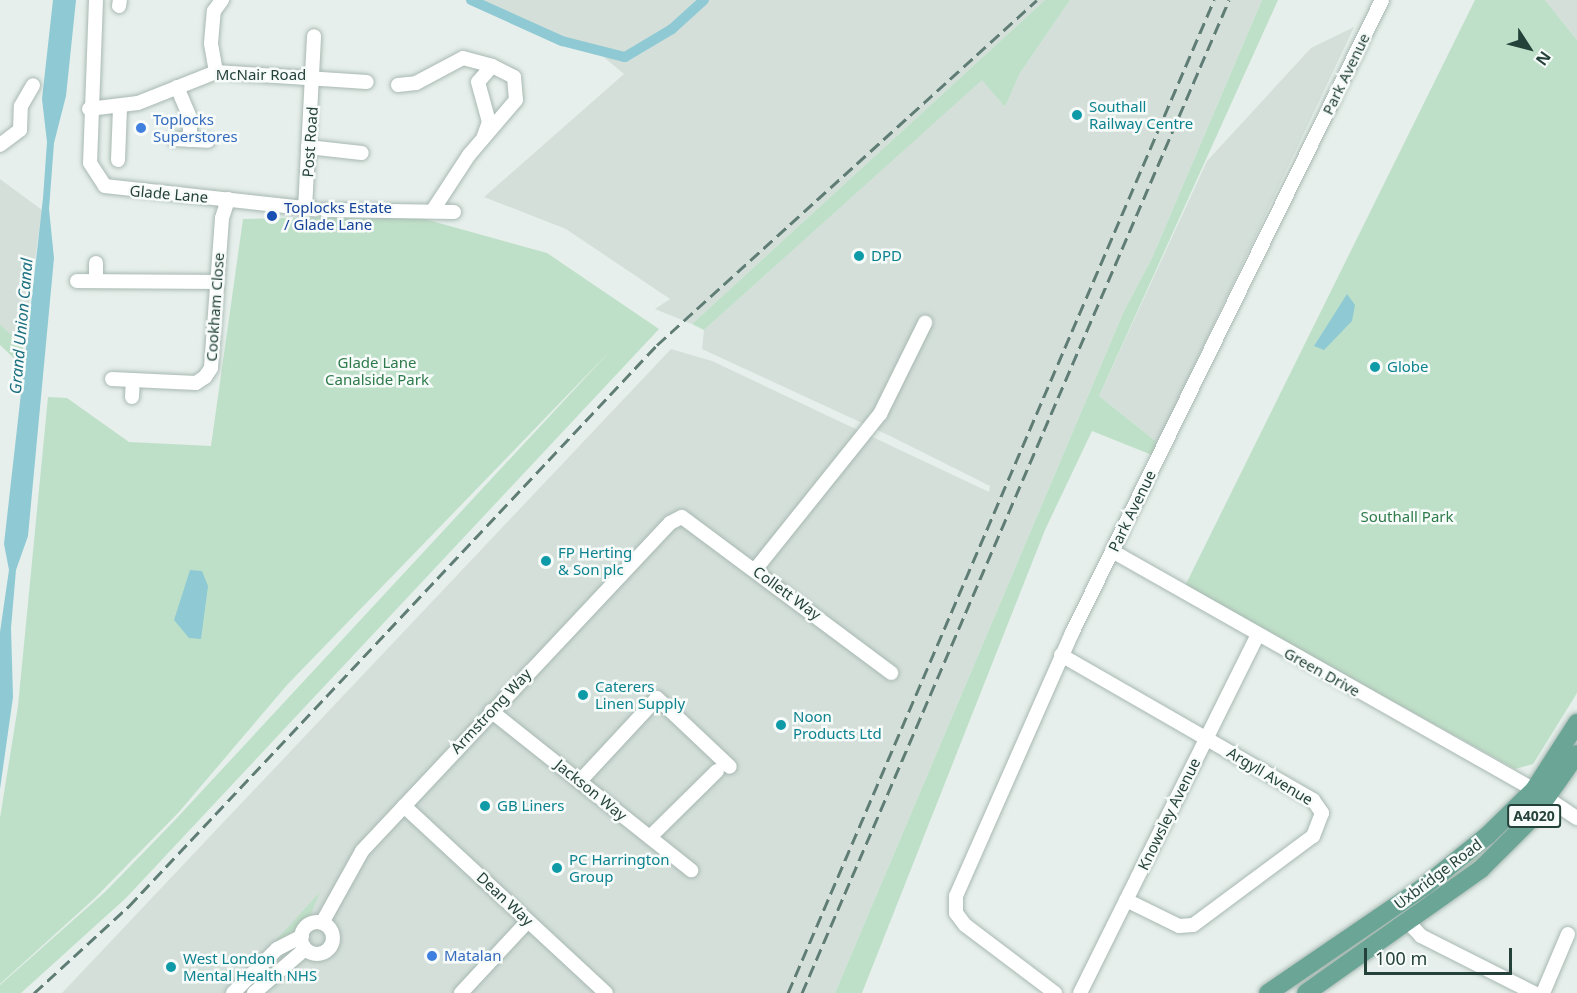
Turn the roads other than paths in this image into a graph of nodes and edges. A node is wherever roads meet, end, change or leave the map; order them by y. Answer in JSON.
{"nodes":[{"id":1,"x":96,"y":0,"type":"edge"},
{"id":2,"x":222,"y":0,"type":"edge"},
{"id":3,"x":1382,"y":0,"type":"edge"},
{"id":4,"x":314,"y":36,"type":"dead end"},
{"id":5,"x":468,"y":58,"type":"junction"},
{"id":6,"x":492,"y":66,"type":"junction"},
{"id":7,"x":216,"y":72,"type":"junction"},
{"id":8,"x":314,"y":75,"type":"junction"},
{"id":9,"x":367,"y":82,"type":"dead end"},
{"id":10,"x":478,"y":82,"type":"junction"},
{"id":11,"x":33,"y":85,"type":"dead end"},
{"id":12,"x":398,"y":85,"type":"dead end"},
{"id":13,"x":177,"y":87,"type":"junction"},
{"id":14,"x":120,"y":108,"type":"junction"},
{"id":15,"x":89,"y":109,"type":"junction"},
{"id":16,"x":484,"y":136,"type":"junction"},
{"id":17,"x":174,"y":139,"type":"dead end"},
{"id":18,"x":190,"y":140,"type":"junction"},
{"id":19,"x":208,"y":141,"type":"dead end"},
{"id":20,"x":0,"y":145,"type":"edge"},
{"id":21,"x":308,"y":147,"type":"junction"},
{"id":22,"x":362,"y":153,"type":"dead end"},
{"id":23,"x":118,"y":160,"type":"dead end"},
{"id":24,"x":228,"y":199,"type":"junction"},
{"id":25,"x":315,"y":210,"type":"junction"},
{"id":26,"x":433,"y":210,"type":"junction"},
{"id":27,"x":454,"y":212,"type":"dead end"},
{"id":28,"x":96,"y":263,"type":"dead end"},
{"id":29,"x":77,"y":281,"type":"dead end"},
{"id":30,"x":96,"y":281,"type":"junction"},
{"id":31,"x":217,"y":282,"type":"junction"},
{"id":32,"x":925,"y":323,"type":"dead end"},
{"id":33,"x":112,"y":379,"type":"dead end"},
{"id":34,"x":134,"y":380,"type":"junction"},
{"id":35,"x":132,"y":397,"type":"dead end"},
{"id":36,"x":682,"y":517,"type":"joint"},
{"id":37,"x":1112,"y":552,"type":"junction"},
{"id":38,"x":755,"y":570,"type":"junction"},
{"id":39,"x":1257,"y":636,"type":"junction"},
{"id":40,"x":1061,"y":655,"type":"junction"},
{"id":41,"x":891,"y":673,"type":"dead end"},
{"id":42,"x":491,"y":711,"type":"junction"},
{"id":43,"x":1577,"y":723,"type":"edge"},
{"id":44,"x":1207,"y":739,"type":"junction"},
{"id":45,"x":1577,"y":754,"type":"edge"},
{"id":46,"x":580,"y":781,"type":"junction"},
{"id":47,"x":1541,"y":794,"type":"junction"},
{"id":48,"x":404,"y":806,"type":"junction"},
{"id":49,"x":1577,"y":818,"type":"edge"},
{"id":50,"x":650,"y":837,"type":"junction"},
{"id":51,"x":1478,"y":844,"type":"junction"},
{"id":52,"x":1492,"y":860,"type":"junction"},
{"id":53,"x":691,"y":870,"type":"dead end"},
{"id":54,"x":1126,"y":900,"type":"junction"},
{"id":55,"x":528,"y":921,"type":"junction"},
{"id":56,"x":322,"y":923,"type":"junction"},
{"id":57,"x":1409,"y":923,"type":"junction"},
{"id":58,"x":1568,"y":934,"type":"dead end"},
{"id":59,"x":303,"y":942,"type":"junction"},
{"id":60,"x":1277,"y":991,"type":"edge"},
{"id":61,"x":233,"y":993,"type":"edge"},
{"id":62,"x":254,"y":993,"type":"edge"},
{"id":63,"x":461,"y":993,"type":"edge"},
{"id":64,"x":606,"y":993,"type":"edge"},
{"id":65,"x":1055,"y":993,"type":"edge"},
{"id":66,"x":1080,"y":993,"type":"edge"},
{"id":67,"x":1306,"y":993,"type":"edge"},
{"id":68,"x":1534,"y":993,"type":"edge"},
{"id":69,"x":1543,"y":993,"type":"edge"}],
"edges":[{"from":1,"to":15,"type":"street"},
{"from":2,"to":7,"type":"street"},
{"from":3,"to":37,"type":"street","name":"Park Avenue"},
{"from":4,"to":8,"type":"street","name":"Post Road"},
{"from":5,"to":6,"type":"street"},
{"from":5,"to":10,"type":"street"},
{"from":5,"to":12,"type":"street"},
{"from":6,"to":10,"type":"street"},
{"from":6,"to":16,"type":"street"},
{"from":7,"to":8,"type":"street","name":"McNair Road"},
{"from":7,"to":13,"type":"street","name":"McNair Road"},
{"from":8,"to":9,"type":"street","name":"McNair Road"},
{"from":8,"to":21,"type":"street","name":"Post Road"},
{"from":10,"to":16,"type":"street"},
{"from":11,"to":20,"type":"street"},
{"from":13,"to":14,"type":"street","name":"McNair Road"},
{"from":13,"to":18,"type":"street"},
{"from":14,"to":15,"type":"street","name":"McNair Road"},
{"from":14,"to":23,"type":"street"},
{"from":15,"to":24,"type":"street","name":"Glade Lane"},
{"from":16,"to":26,"type":"street"},
{"from":17,"to":18,"type":"street"},
{"from":18,"to":19,"type":"street"},
{"from":21,"to":22,"type":"street"},
{"from":21,"to":25,"type":"street","name":"Post Road"},
{"from":24,"to":25,"type":"street","name":"Glade Lane"},
{"from":24,"to":31,"type":"street","name":"Cookham Close"},
{"from":25,"to":26,"type":"street","name":"Glade Lane"},
{"from":26,"to":27,"type":"street","name":"Glade Lane"},
{"from":28,"to":30,"type":"street"},
{"from":29,"to":30,"type":"street"},
{"from":30,"to":31,"type":"street"},
{"from":31,"to":34,"type":"street","name":"Cookham Close"},
{"from":32,"to":38,"type":"street"},
{"from":33,"to":34,"type":"street","name":"Cookham Close"},
{"from":34,"to":35,"type":"street"},
{"from":36,"to":38,"type":"street","name":"Collett Way"},
{"from":36,"to":42,"type":"street","name":"Armstrong Way"},
{"from":37,"to":39,"type":"street","name":"Green Drive"},
{"from":37,"to":40,"type":"street","name":"Park Avenue"},
{"from":38,"to":41,"type":"street","name":"Collett Way"},
{"from":39,"to":44,"type":"street","name":"Knowsley Avenue"},
{"from":39,"to":47,"type":"street","name":"Green Drive"},
{"from":40,"to":44,"type":"street","name":"Argyll Avenue"},
{"from":40,"to":65,"type":"street","name":"Park Avenue"},
{"from":42,"to":46,"type":"street","name":"Jackson Way"},
{"from":42,"to":48,"type":"street","name":"Armstrong Way"},
{"from":43,"to":47,"type":"main road","name":"Uxbridge Road","number":"A4020"},
{"from":44,"to":54,"type":"street","name":"Knowsley Avenue"},
{"from":44,"to":54,"type":"street","name":"Argyll Avenue"},
{"from":45,"to":47,"type":"main road","name":"Uxbridge Road","number":"A4020"},
{"from":46,"to":50,"type":"street","name":"Jackson Way"},
{"from":46,"to":50,"type":"street"},
{"from":47,"to":49,"type":"street","name":"Green Drive"},
{"from":47,"to":51,"type":"main road","name":"Uxbridge Road","number":"A4020"},
{"from":47,"to":52,"type":"main road","name":"Uxbridge Road","number":"A4020"},
{"from":48,"to":55,"type":"street","name":"Dean Way"},
{"from":48,"to":56,"type":"street","name":"Armstrong Way"},
{"from":50,"to":53,"type":"street","name":"Jackson Way"},
{"from":51,"to":52,"type":"main road"},
{"from":51,"to":60,"type":"main road","name":"Uxbridge Road","number":"A4020"},
{"from":52,"to":57,"type":"main road","name":"Uxbridge Road","number":"A4020"},
{"from":54,"to":66,"type":"street","name":"Knowsley Avenue"},
{"from":55,"to":63,"type":"street"},
{"from":55,"to":64,"type":"street","name":"Dean Way"},
{"from":56,"to":59,"type":"street"},
{"from":56,"to":59,"type":"street"},
{"from":57,"to":67,"type":"main road","name":"Uxbridge Road","number":"A4020"},
{"from":57,"to":68,"type":"street"},
{"from":58,"to":69,"type":"street"},
{"from":59,"to":61,"type":"street"},
{"from":59,"to":62,"type":"street"}]}
